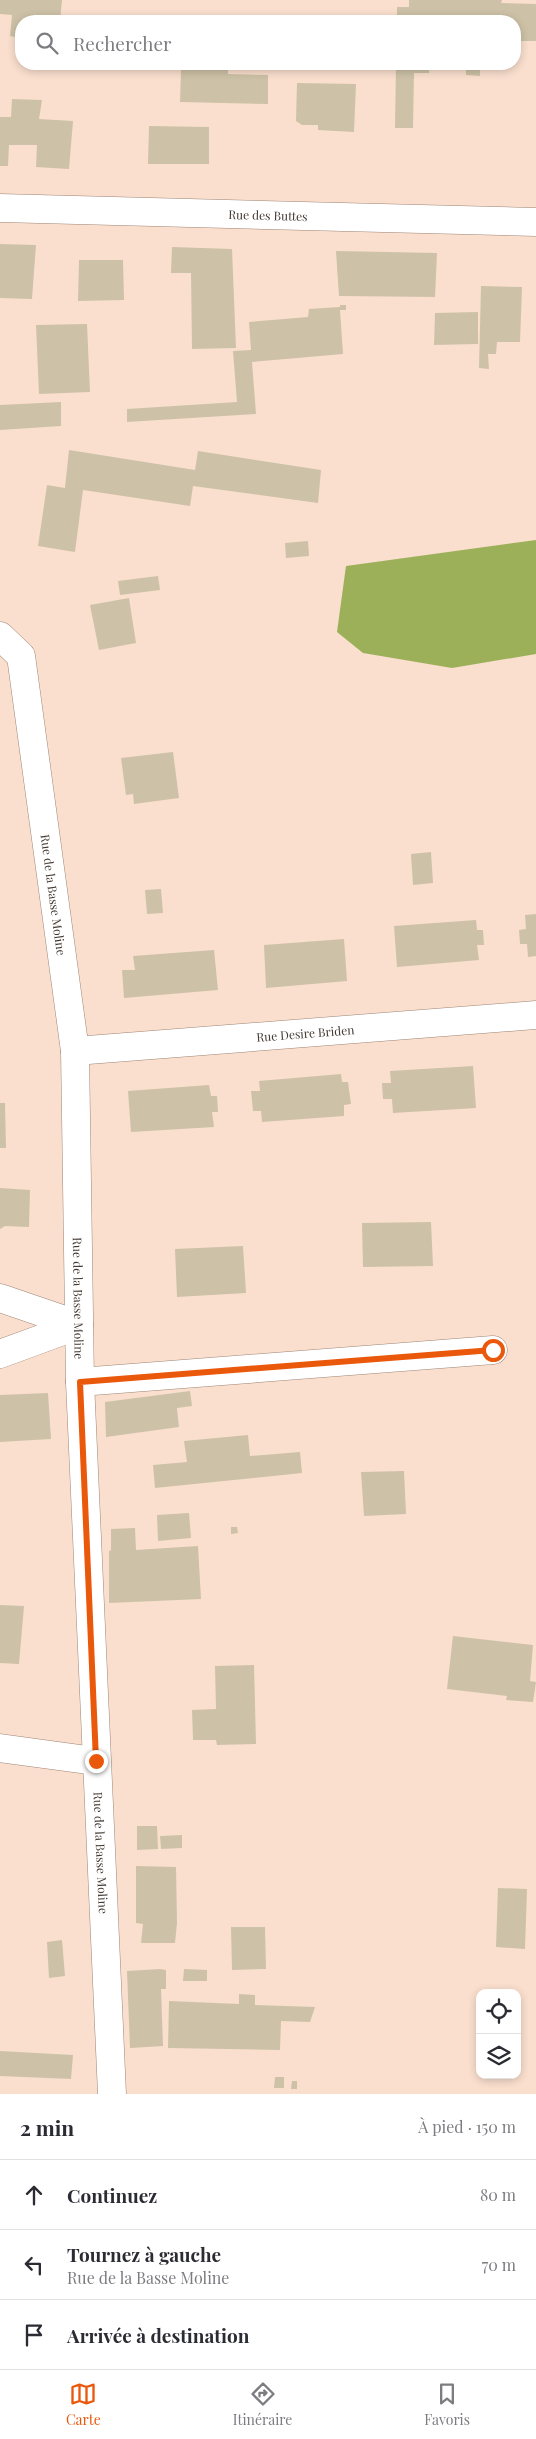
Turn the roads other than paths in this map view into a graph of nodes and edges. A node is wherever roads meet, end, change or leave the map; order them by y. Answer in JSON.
{"nodes":[{"id":1,"x":0,"y":208,"type":"edge"},
{"id":2,"x":536,"y":222,"type":"edge"},
{"id":3,"x":0,"y":636,"type":"edge"},
{"id":4,"x":536,"y":1014,"type":"edge"},
{"id":5,"x":75,"y":1050,"type":"junction"},
{"id":6,"x":0,"y":1298,"type":"edge"},
{"id":7,"x":79,"y":1325,"type":"junction"},
{"id":8,"x":493,"y":1350,"type":"dead end"},
{"id":9,"x":0,"y":1354,"type":"edge"},
{"id":10,"x":80,"y":1382,"type":"junction"},
{"id":11,"x":0,"y":1748,"type":"edge"},
{"id":12,"x":96,"y":1761,"type":"junction"},
{"id":13,"x":112,"y":2094,"type":"edge"}],
"edges":[{"from":1,"to":2,"type":"street","name":"Rue des Buttes"},
{"from":3,"to":5,"type":"street","name":"Rue de la Basse Moline"},
{"from":4,"to":5,"type":"street","name":"Rue Desire Briden"},
{"from":5,"to":7,"type":"street","name":"Rue de la Basse Moline"},
{"from":6,"to":7,"type":"street"},
{"from":7,"to":9,"type":"street"},
{"from":7,"to":10,"type":"street","name":"Rue de la Basse Moline"},
{"from":8,"to":10,"type":"street"},
{"from":10,"to":12,"type":"street","name":"Rue de la Basse Moline"},
{"from":11,"to":12,"type":"street"},
{"from":12,"to":13,"type":"street","name":"Rue de la Basse Moline"}]}
